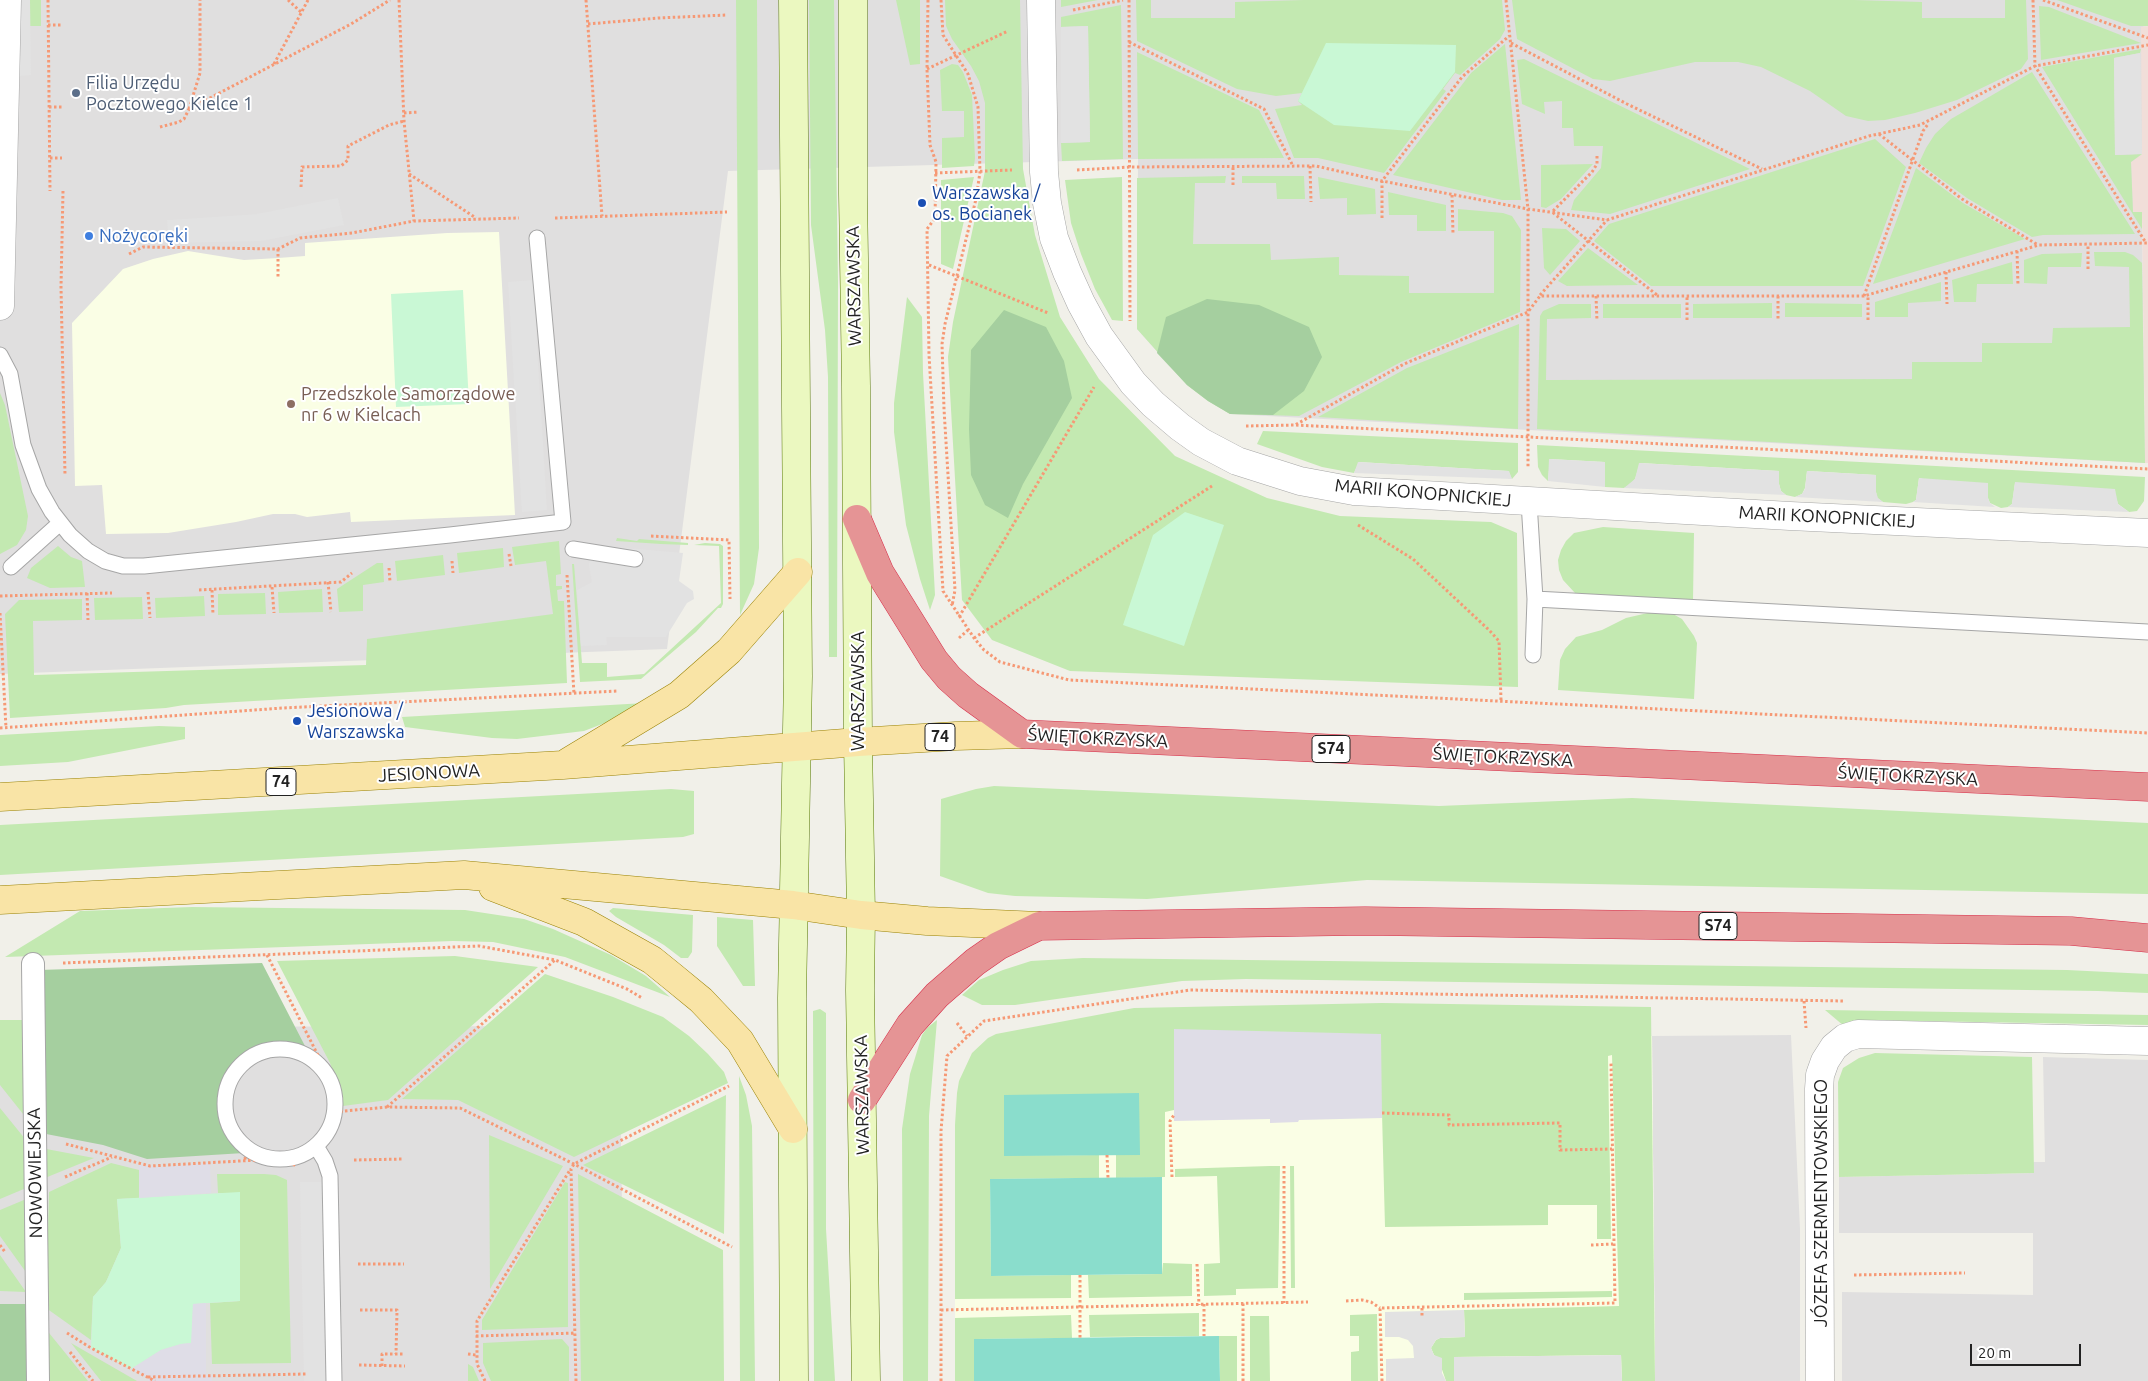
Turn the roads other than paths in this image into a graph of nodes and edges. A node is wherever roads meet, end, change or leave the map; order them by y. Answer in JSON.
{"nodes":[{"id":1,"x":7,"y":0,"type":"edge"},
{"id":2,"x":793,"y":0,"type":"edge"},
{"id":3,"x":853,"y":0,"type":"edge"},
{"id":4,"x":1041,"y":0,"type":"edge"},
{"id":5,"x":537,"y":238,"type":"dead end"},
{"id":6,"x":0,"y":306,"type":"edge"},
{"id":7,"x":0,"y":355,"type":"edge"},
{"id":8,"x":1529,"y":502,"type":"junction"},
{"id":9,"x":857,"y":519,"type":"junction"},
{"id":10,"x":60,"y":523,"type":"junction"},
{"id":11,"x":2148,"y":533,"type":"edge"},
{"id":12,"x":573,"y":549,"type":"dead end"},
{"id":13,"x":635,"y":559,"type":"dead end"},
{"id":14,"x":11,"y":567,"type":"dead end"},
{"id":15,"x":798,"y":572,"type":"junction"},
{"id":16,"x":1535,"y":599,"type":"junction"},
{"id":17,"x":2148,"y":632,"type":"edge"},
{"id":18,"x":1533,"y":656,"type":"dead end"},
{"id":19,"x":1022,"y":734,"type":"junction"},
{"id":20,"x":858,"y":742,"type":"junction"},
{"id":21,"x":796,"y":748,"type":"junction"},
{"id":22,"x":563,"y":765,"type":"junction"},
{"id":23,"x":2148,"y":787,"type":"edge"},
{"id":24,"x":0,"y":796,"type":"edge"},
{"id":25,"x":464,"y":875,"type":"junction"},
{"id":26,"x":0,"y":900,"type":"edge"},
{"id":27,"x":793,"y":905,"type":"junction"},
{"id":28,"x":861,"y":915,"type":"junction"},
{"id":29,"x":2148,"y":925,"type":"edge"},
{"id":30,"x":1039,"y":926,"type":"junction"},
{"id":31,"x":2071,"y":931,"type":"junction"},
{"id":32,"x":2148,"y":938,"type":"edge"},
{"id":33,"x":33,"y":964,"type":"road end"},
{"id":34,"x":2148,"y":1042,"type":"edge"},
{"id":35,"x":862,"y":1100,"type":"junction"},
{"id":36,"x":793,"y":1129,"type":"junction"},
{"id":37,"x":316,"y":1146,"type":"junction"},
{"id":38,"x":334,"y":1378,"type":"edge"},
{"id":39,"x":38,"y":1381,"type":"edge"},
{"id":40,"x":794,"y":1381,"type":"edge"},
{"id":41,"x":866,"y":1381,"type":"edge"},
{"id":42,"x":1820,"y":1381,"type":"edge"}],
"edges":[{"from":1,"to":6,"type":"street"},
{"from":2,"to":15,"type":"main road"},
{"from":3,"to":9,"type":"main road","name":"WARSZAWSKA"},
{"from":4,"to":8,"type":"street","name":"MARII KONOPNICKIEJ"},
{"from":5,"to":10,"type":"lane"},
{"from":7,"to":10,"type":"lane"},
{"from":8,"to":11,"type":"street","name":"MARII KONOPNICKIEJ"},
{"from":8,"to":16,"type":"lane"},
{"from":9,"to":19,"type":"highway"},
{"from":9,"to":20,"type":"main road","name":"WARSZAWSKA"},
{"from":10,"to":14,"type":"lane"},
{"from":12,"to":13,"type":"lane"},
{"from":15,"to":21,"type":"main road"},
{"from":15,"to":22,"type":"main road"},
{"from":16,"to":17,"type":"lane"},
{"from":16,"to":18,"type":"lane"},
{"from":19,"to":20,"type":"main road","name":"ŚWIĘTOKRZYSKA","number":"74"},
{"from":19,"to":23,"type":"highway","name":"ŚWIĘTOKRZYSKA","number":"S74"},
{"from":20,"to":21,"type":"main road","name":"JESIONOWA","number":"74"},
{"from":20,"to":28,"type":"main road","name":"WARSZAWSKA"},
{"from":21,"to":22,"type":"main road","name":"JESIONOWA","number":"74"},
{"from":21,"to":27,"type":"main road"},
{"from":22,"to":24,"type":"main road","name":"JESIONOWA","number":"74"},
{"from":25,"to":26,"type":"main road"},
{"from":25,"to":27,"type":"main road"},
{"from":25,"to":36,"type":"main road"},
{"from":27,"to":28,"type":"main road"},
{"from":27,"to":36,"type":"main road"},
{"from":28,"to":30,"type":"main road"},
{"from":28,"to":35,"type":"main road","name":"WARSZAWSKA"},
{"from":29,"to":31,"type":"highway","number":"S74"},
{"from":30,"to":31,"type":"highway","number":"S74"},
{"from":30,"to":35,"type":"highway"},
{"from":31,"to":32,"type":"highway"},
{"from":33,"to":39,"type":"street","name":"NOWOWIEJSKA"},
{"from":34,"to":42,"type":"street","name":"JÓZEFA SZERMENTOWSKIEGO"},
{"from":35,"to":41,"type":"main road","name":"WARSZAWSKA"},
{"from":36,"to":40,"type":"main road"},
{"from":37,"to":37,"type":"lane"},
{"from":37,"to":38,"type":"lane"}]}
